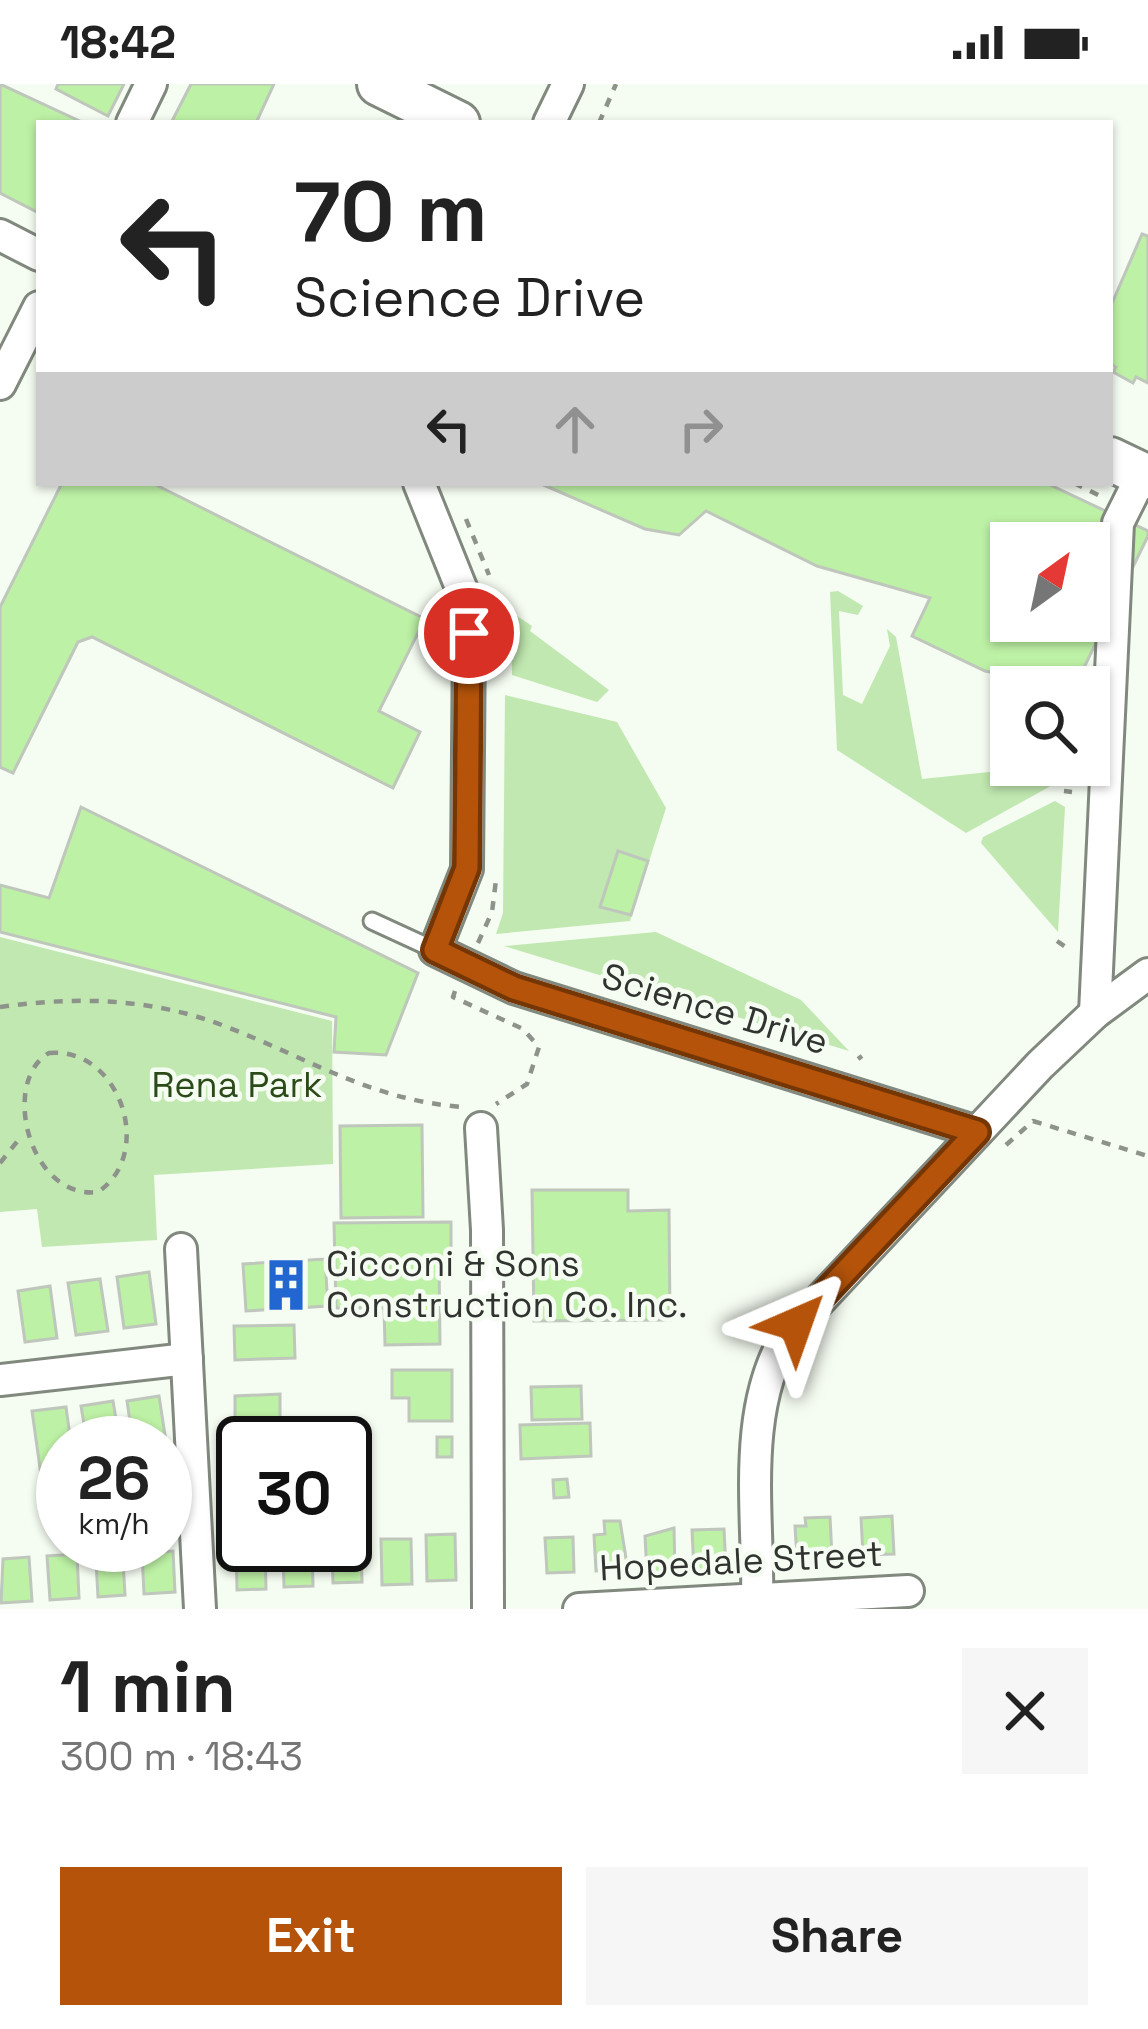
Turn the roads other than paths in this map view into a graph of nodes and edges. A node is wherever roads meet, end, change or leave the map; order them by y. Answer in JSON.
{"nodes":[{"id":1,"x":152,"y":84,"type":"edge"},
{"id":2,"x":379,"y":84,"type":"edge"},
{"id":3,"x":568,"y":84,"type":"edge"},
{"id":4,"x":134,"y":120,"type":"edge"},
{"id":5,"x":452,"y":120,"type":"edge"},
{"id":6,"x":550,"y":120,"type":"edge"},
{"id":7,"x":0,"y":235,"type":"edge"},
{"id":8,"x":36,"y":253,"type":"edge"},
{"id":9,"x":36,"y":313,"type":"edge"},
{"id":10,"x":0,"y":384,"type":"edge"},
{"id":11,"x":1125,"y":477,"type":"edge"},
{"id":12,"x":420,"y":486,"type":"edge"},
{"id":13,"x":372,"y":921,"type":"dead end"},
{"id":14,"x":435,"y":950,"type":"junction"},
{"id":15,"x":1148,"y":974,"type":"edge"},
{"id":16,"x":1095,"y":1013,"type":"junction"},
{"id":17,"x":482,"y":1114,"type":"road end"},
{"id":18,"x":986,"y":1144,"type":"junction"},
{"id":19,"x":181,"y":1249,"type":"dead end"},
{"id":20,"x":187,"y":1359,"type":"junction"},
{"id":21,"x":0,"y":1380,"type":"edge"},
{"id":22,"x":908,"y":1592,"type":"dead end"},
{"id":23,"x":757,"y":1604,"type":"edge"},
{"id":24,"x":200,"y":1609,"type":"edge"},
{"id":25,"x":488,"y":1609,"type":"edge"},
{"id":26,"x":579,"y":1609,"type":"edge"}],
"edges":[{"from":1,"to":4,"type":"street"},
{"from":2,"to":5,"type":"main road"},
{"from":3,"to":6,"type":"street"},
{"from":7,"to":8,"type":"street"},
{"from":9,"to":10,"type":"street"},
{"from":11,"to":16,"type":"street"},
{"from":12,"to":14,"type":"street"},
{"from":13,"to":14,"type":"lane"},
{"from":14,"to":18,"type":"street","name":"Science Drive"},
{"from":15,"to":16,"type":"street"},
{"from":16,"to":18,"type":"street"},
{"from":17,"to":25,"type":"street"},
{"from":18,"to":23,"type":"street"},
{"from":19,"to":20,"type":"street"},
{"from":20,"to":21,"type":"street"},
{"from":20,"to":24,"type":"street"},
{"from":22,"to":23,"type":"street","name":"Hopedale Street"},
{"from":23,"to":26,"type":"street","name":"Hopedale Street"}]}
